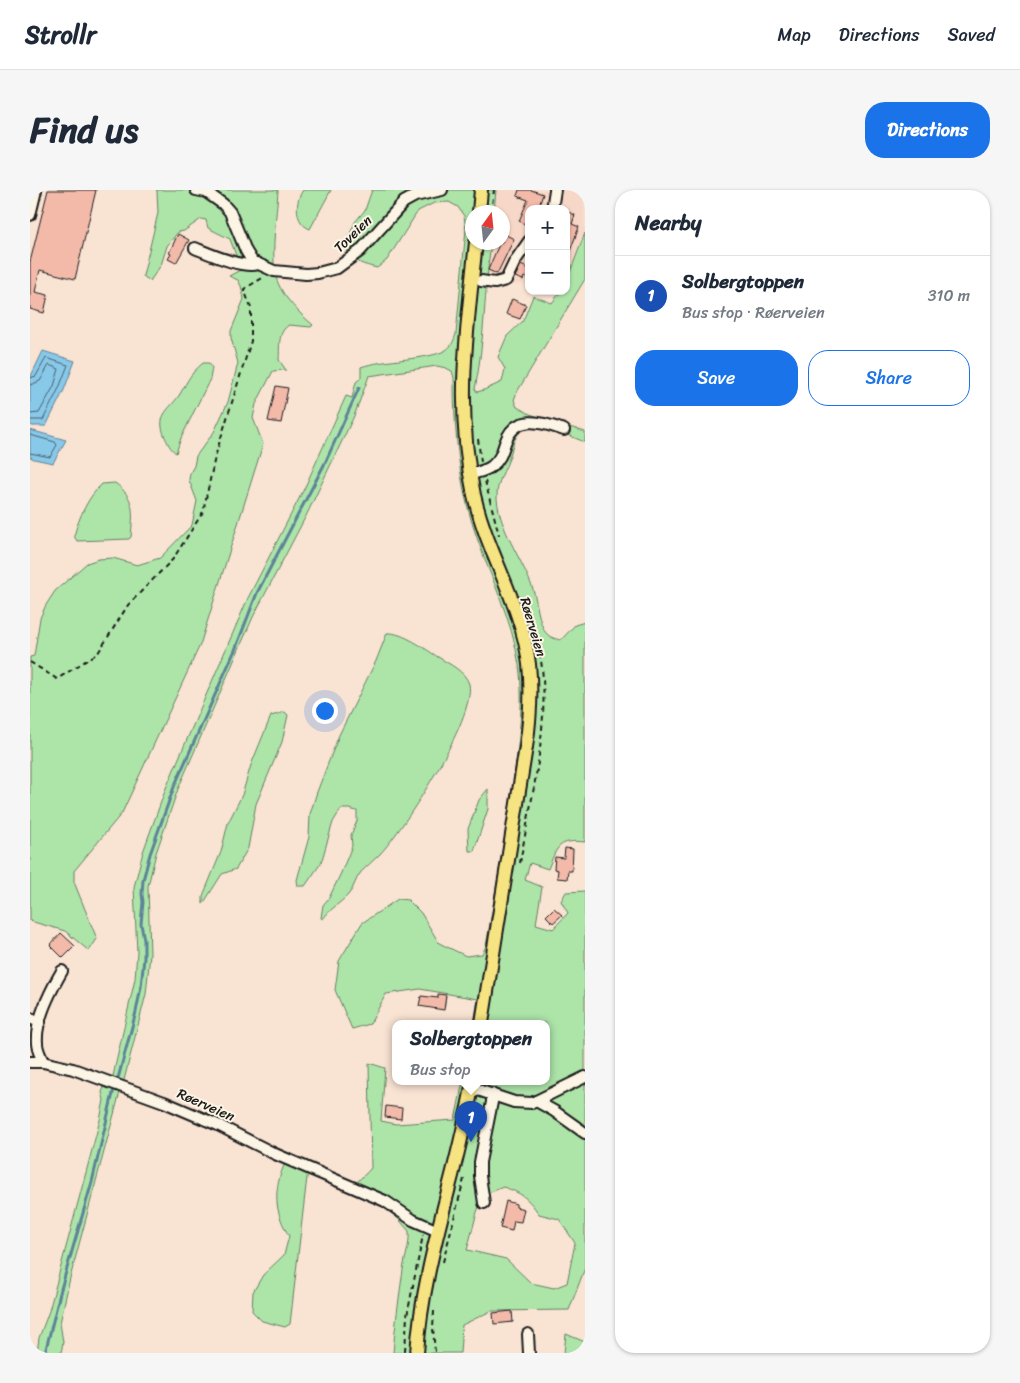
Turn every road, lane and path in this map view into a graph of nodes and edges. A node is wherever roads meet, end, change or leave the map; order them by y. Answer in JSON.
{"nodes":[{"id":1,"x":36,"y":190,"type":"edge"},
{"id":2,"x":196,"y":190,"type":"edge"},
{"id":3,"x":442,"y":190,"type":"edge"},
{"id":4,"x":481,"y":190,"type":"edge"},
{"id":5,"x":494,"y":190,"type":"edge"},
{"id":6,"x":555,"y":190,"type":"edge"},
{"id":7,"x":480,"y":205,"type":"edge"},
{"id":8,"x":492,"y":205,"type":"edge"},
{"id":9,"x":553,"y":205,"type":"edge"},
{"id":10,"x":30,"y":215,"type":"edge"},
{"id":11,"x":525,"y":247,"type":"edge"},
{"id":12,"x":195,"y":248,"type":"dead end"},
{"id":13,"x":475,"y":250,"type":"edge"},
{"id":14,"x":258,"y":264,"type":"junction"},
{"id":15,"x":274,"y":270,"type":"junction"},
{"id":16,"x":481,"y":281,"type":"dead end"},
{"id":17,"x":564,"y":430,"type":"dead end"},
{"id":18,"x":477,"y":436,"type":"dead end"},
{"id":19,"x":477,"y":473,"type":"junction"},
{"id":20,"x":501,"y":540,"type":"dead end"},
{"id":21,"x":538,"y":646,"type":"dead end"},
{"id":22,"x":30,"y":662,"type":"edge"},
{"id":23,"x":520,"y":864,"type":"dead end"},
{"id":24,"x":62,"y":971,"type":"dead end"},
{"id":25,"x":35,"y":1020,"type":"edge"},
{"id":26,"x":482,"y":1020,"type":"edge"},
{"id":27,"x":30,"y":1062,"type":"edge"},
{"id":28,"x":43,"y":1062,"type":"junction"},
{"id":29,"x":585,"y":1077,"type":"edge"},
{"id":30,"x":472,"y":1085,"type":"edge"},
{"id":31,"x":474,"y":1085,"type":"edge"},
{"id":32,"x":492,"y":1094,"type":"junction"},
{"id":33,"x":536,"y":1101,"type":"junction"},
{"id":34,"x":585,"y":1133,"type":"edge"},
{"id":35,"x":464,"y":1179,"type":"dead end"},
{"id":36,"x":484,"y":1203,"type":"dead end"},
{"id":37,"x":425,"y":1226,"type":"junction"},
{"id":38,"x":438,"y":1231,"type":"junction"},
{"id":39,"x":443,"y":1265,"type":"dead end"},
{"id":40,"x":434,"y":1310,"type":"dead end"},
{"id":41,"x":528,"y":1334,"type":"dead end"},
{"id":42,"x":405,"y":1353,"type":"edge"},
{"id":43,"x":417,"y":1353,"type":"edge"},
{"id":44,"x":435,"y":1353,"type":"edge"},
{"id":45,"x":529,"y":1353,"type":"edge"}],
"edges":[{"from":1,"to":10,"type":"street"},
{"from":2,"to":14,"type":"street"},
{"from":3,"to":15,"type":"street","name":"Toveien"},
{"from":4,"to":7,"type":"main road"},
{"from":5,"to":8,"type":"path"},
{"from":6,"to":9,"type":"street"},
{"from":11,"to":16,"type":"street"},
{"from":12,"to":14,"type":"street","name":"Toveien"},
{"from":13,"to":19,"type":"main road","name":"Røerveien"},
{"from":14,"to":15,"type":"street","name":"Toveien"},
{"from":15,"to":22,"type":"path"},
{"from":17,"to":19,"type":"street"},
{"from":18,"to":19,"type":"path"},
{"from":19,"to":20,"type":"path"},
{"from":19,"to":26,"type":"main road","name":"Røerveien"},
{"from":21,"to":23,"type":"path"},
{"from":24,"to":25,"type":"street"},
{"from":25,"to":28,"type":"street"},
{"from":27,"to":28,"type":"street","name":"Røerveien"},
{"from":28,"to":37,"type":"street","name":"Røerveien"},
{"from":29,"to":33,"type":"street"},
{"from":30,"to":38,"type":"main road"},
{"from":31,"to":32,"type":"street"},
{"from":32,"to":33,"type":"street"},
{"from":32,"to":36,"type":"street"},
{"from":33,"to":34,"type":"street"},
{"from":35,"to":39,"type":"path"},
{"from":37,"to":38,"type":"street","name":"Røerveien"},
{"from":37,"to":42,"type":"path"},
{"from":38,"to":43,"type":"main road"},
{"from":40,"to":44,"type":"path"},
{"from":41,"to":45,"type":"street"}]}
